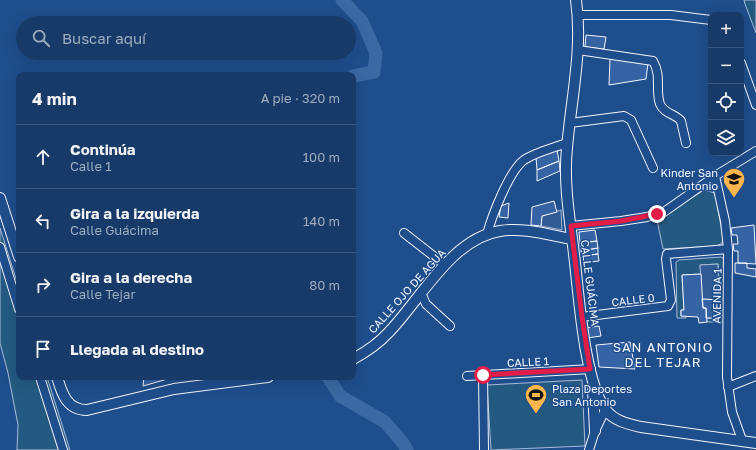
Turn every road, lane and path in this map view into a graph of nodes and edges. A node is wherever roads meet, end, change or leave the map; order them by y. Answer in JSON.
{"nodes":[{"id":1,"x":576,"y":0,"type":"edge"},
{"id":2,"x":578,"y":15,"type":"junction"},
{"id":3,"x":708,"y":20,"type":"edge"},
{"id":4,"x":578,"y":50,"type":"junction"},
{"id":5,"x":744,"y":71,"type":"edge"},
{"id":6,"x":756,"y":105,"type":"edge"},
{"id":7,"x":570,"y":123,"type":"junction"},
{"id":8,"x":567,"y":143,"type":"junction"},
{"id":9,"x":686,"y":143,"type":"dead end"},
{"id":10,"x":756,"y":151,"type":"edge"},
{"id":11,"x":653,"y":168,"type":"dead end"},
{"id":12,"x":715,"y":176,"type":"junction"},
{"id":13,"x":0,"y":198,"type":"edge"},
{"id":14,"x":571,"y":226,"type":"junction"},
{"id":15,"x":404,"y":233,"type":"dead end"},
{"id":16,"x":487,"y":234,"type":"junction"},
{"id":17,"x":572,"y":239,"type":"junction"},
{"id":18,"x":0,"y":247,"type":"edge"},
{"id":19,"x":16,"y":248,"type":"edge"},
{"id":20,"x":728,"y":249,"type":"junction"},
{"id":21,"x":445,"y":265,"type":"junction"},
{"id":22,"x":421,"y":293,"type":"junction"},
{"id":23,"x":16,"y":299,"type":"edge"},
{"id":24,"x":582,"y":317,"type":"junction"},
{"id":25,"x":450,"y":326,"type":"dead end"},
{"id":26,"x":356,"y":358,"type":"edge"},
{"id":27,"x":591,"y":374,"type":"junction"},
{"id":28,"x":483,"y":375,"type":"junction"},
{"id":29,"x":467,"y":376,"type":"dead end"},
{"id":30,"x":756,"y":376,"type":"edge"},
{"id":31,"x":41,"y":380,"type":"edge"},
{"id":32,"x":58,"y":380,"type":"edge"},
{"id":33,"x":241,"y":380,"type":"edge"},
{"id":34,"x":728,"y":386,"type":"junction"},
{"id":35,"x":605,"y":410,"type":"junction"},
{"id":36,"x":595,"y":431,"type":"junction"},
{"id":37,"x":742,"y":440,"type":"junction"},
{"id":38,"x":756,"y":443,"type":"edge"},
{"id":39,"x":63,"y":450,"type":"edge"},
{"id":40,"x":484,"y":450,"type":"edge"},
{"id":41,"x":589,"y":450,"type":"edge"}],
"edges":[{"from":1,"to":2,"type":"main road","name":"CALLE GUÁCIMA"},
{"from":2,"to":3,"type":"street"},
{"from":2,"to":4,"type":"main road","name":"CALLE GUÁCIMA"},
{"from":4,"to":7,"type":"main road","name":"CALLE GUÁCIMA"},
{"from":4,"to":9,"type":"street"},
{"from":5,"to":6,"type":"street"},
{"from":7,"to":8,"type":"main road","name":"CALLE GUÁCIMA"},
{"from":7,"to":11,"type":"street"},
{"from":8,"to":14,"type":"main road","name":"CALLE GUÁCIMA"},
{"from":8,"to":16,"type":"street"},
{"from":10,"to":12,"type":"street"},
{"from":12,"to":14,"type":"street"},
{"from":12,"to":20,"type":"street","name":"AVENIDA 1"},
{"from":13,"to":19,"type":"main road"},
{"from":14,"to":17,"type":"main road","name":"CALLE GUÁCIMA"},
{"from":15,"to":21,"type":"street"},
{"from":16,"to":17,"type":"main road","name":"CALLE OJO DE AGUA"},
{"from":16,"to":21,"type":"main road","name":"CALLE OJO DE AGUA"},
{"from":17,"to":24,"type":"main road","name":"CALLE GUÁCIMA"},
{"from":18,"to":23,"type":"street"},
{"from":20,"to":24,"type":"street","name":"CALLE 0"},
{"from":20,"to":34,"type":"street","name":"AVENIDA 1"},
{"from":21,"to":22,"type":"main road","name":"CALLE OJO DE AGUA"},
{"from":22,"to":25,"type":"street"},
{"from":22,"to":26,"type":"main road","name":"CALLE OJO DE AGUA"},
{"from":24,"to":27,"type":"main road","name":"CALLE GUÁCIMA"},
{"from":27,"to":28,"type":"street","name":"CALLE 1"},
{"from":27,"to":35,"type":"main road","name":"CALLE GUÁCIMA"},
{"from":27,"to":36,"type":"main road"},
{"from":28,"to":29,"type":"street","name":"CALLE 1"},
{"from":28,"to":40,"type":"street"},
{"from":30,"to":34,"type":"street"},
{"from":31,"to":39,"type":"street"},
{"from":32,"to":33,"type":"main road"},
{"from":34,"to":37,"type":"street","name":"AVENIDA 1"},
{"from":35,"to":36,"type":"street"},
{"from":35,"to":37,"type":"main road"},
{"from":36,"to":41,"type":"street"},
{"from":37,"to":38,"type":"main road"}]}
